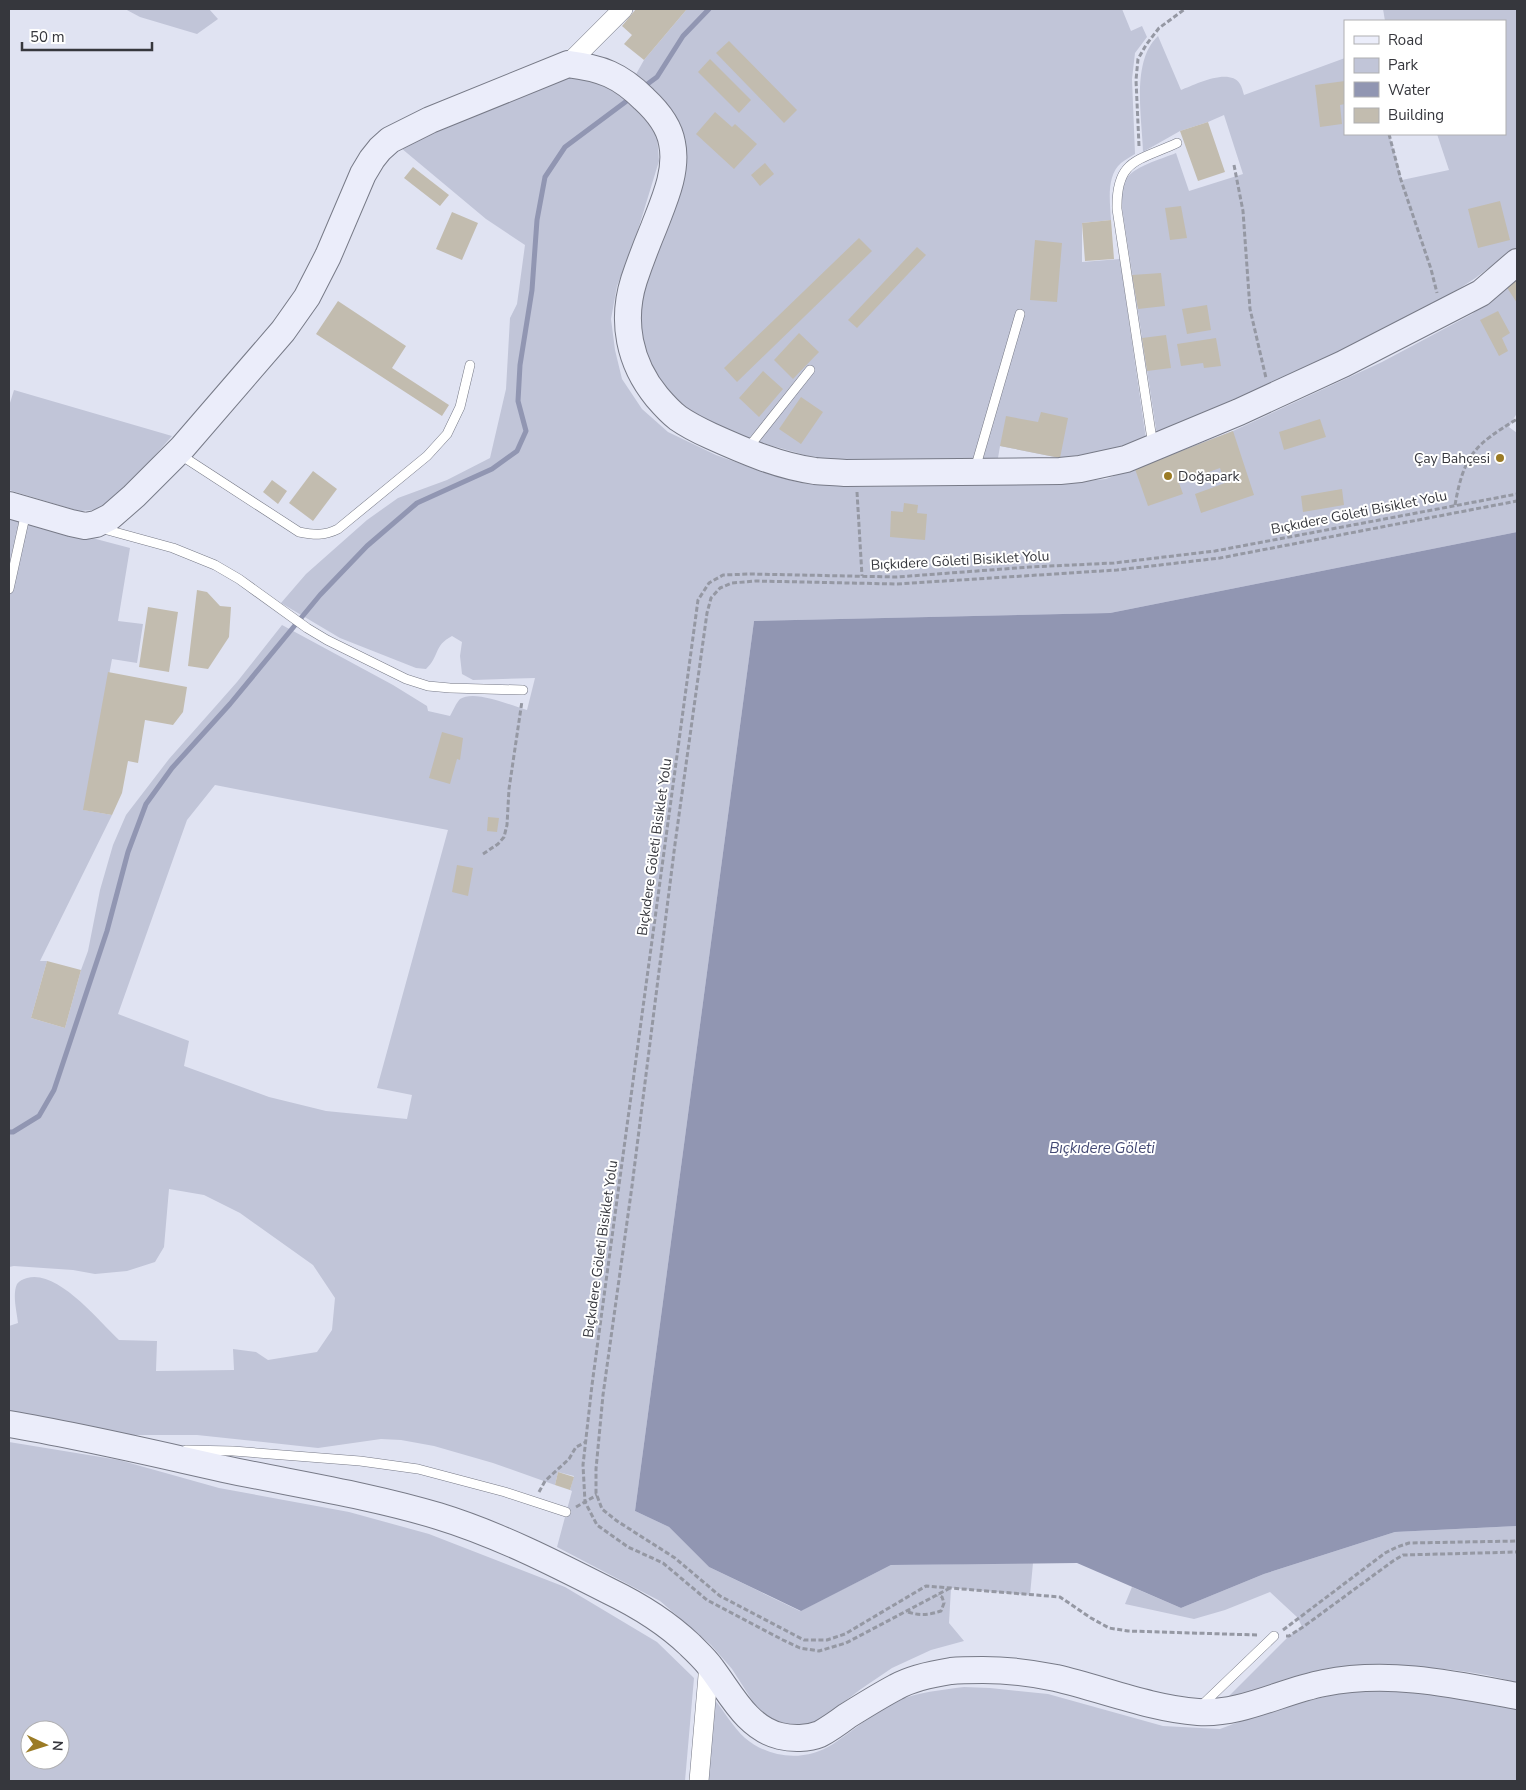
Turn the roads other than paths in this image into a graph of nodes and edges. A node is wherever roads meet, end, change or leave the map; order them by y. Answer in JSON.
{"nodes":[{"id":1,"x":623,"y":9,"type":"edge"},
{"id":2,"x":568,"y":64,"type":"junction"},
{"id":3,"x":1177,"y":143,"type":"dead end"},
{"id":4,"x":1517,"y":262,"type":"edge"},
{"id":5,"x":1020,"y":314,"type":"dead end"},
{"id":6,"x":470,"y":365,"type":"dead end"},
{"id":7,"x":810,"y":370,"type":"dead end"},
{"id":8,"x":1154,"y":449,"type":"junction"},
{"id":9,"x":746,"y":451,"type":"junction"},
{"id":10,"x":177,"y":452,"type":"junction"},
{"id":11,"x":974,"y":471,"type":"junction"},
{"id":12,"x":18,"y":507,"type":"edge"},
{"id":13,"x":89,"y":525,"type":"junction"},
{"id":14,"x":9,"y":590,"type":"edge"},
{"id":15,"x":523,"y":690,"type":"road end"},
{"id":16,"x":9,"y":1424,"type":"edge"},
{"id":17,"x":141,"y":1450,"type":"junction"},
{"id":18,"x":566,"y":1512,"type":"road end"},
{"id":19,"x":1274,"y":1636,"type":"road end"},
{"id":20,"x":709,"y":1664,"type":"junction"},
{"id":21,"x":1517,"y":1696,"type":"edge"},
{"id":22,"x":1195,"y":1712,"type":"junction"},
{"id":23,"x":699,"y":1781,"type":"edge"}],
"edges":[{"from":1,"to":2,"type":"street"},
{"from":2,"to":9,"type":"street"},
{"from":2,"to":10,"type":"street"},
{"from":3,"to":8,"type":"lane"},
{"from":4,"to":8,"type":"street"},
{"from":5,"to":11,"type":"lane"},
{"from":6,"to":10,"type":"lane"},
{"from":7,"to":9,"type":"lane"},
{"from":8,"to":11,"type":"street"},
{"from":9,"to":11,"type":"street"},
{"from":10,"to":13,"type":"street"},
{"from":12,"to":13,"type":"street"},
{"from":12,"to":14,"type":"lane"},
{"from":13,"to":15,"type":"lane"},
{"from":16,"to":17,"type":"street"},
{"from":17,"to":18,"type":"lane"},
{"from":17,"to":20,"type":"street"},
{"from":19,"to":22,"type":"lane"},
{"from":20,"to":22,"type":"street"},
{"from":20,"to":23,"type":"street"},
{"from":21,"to":22,"type":"street"}]}
